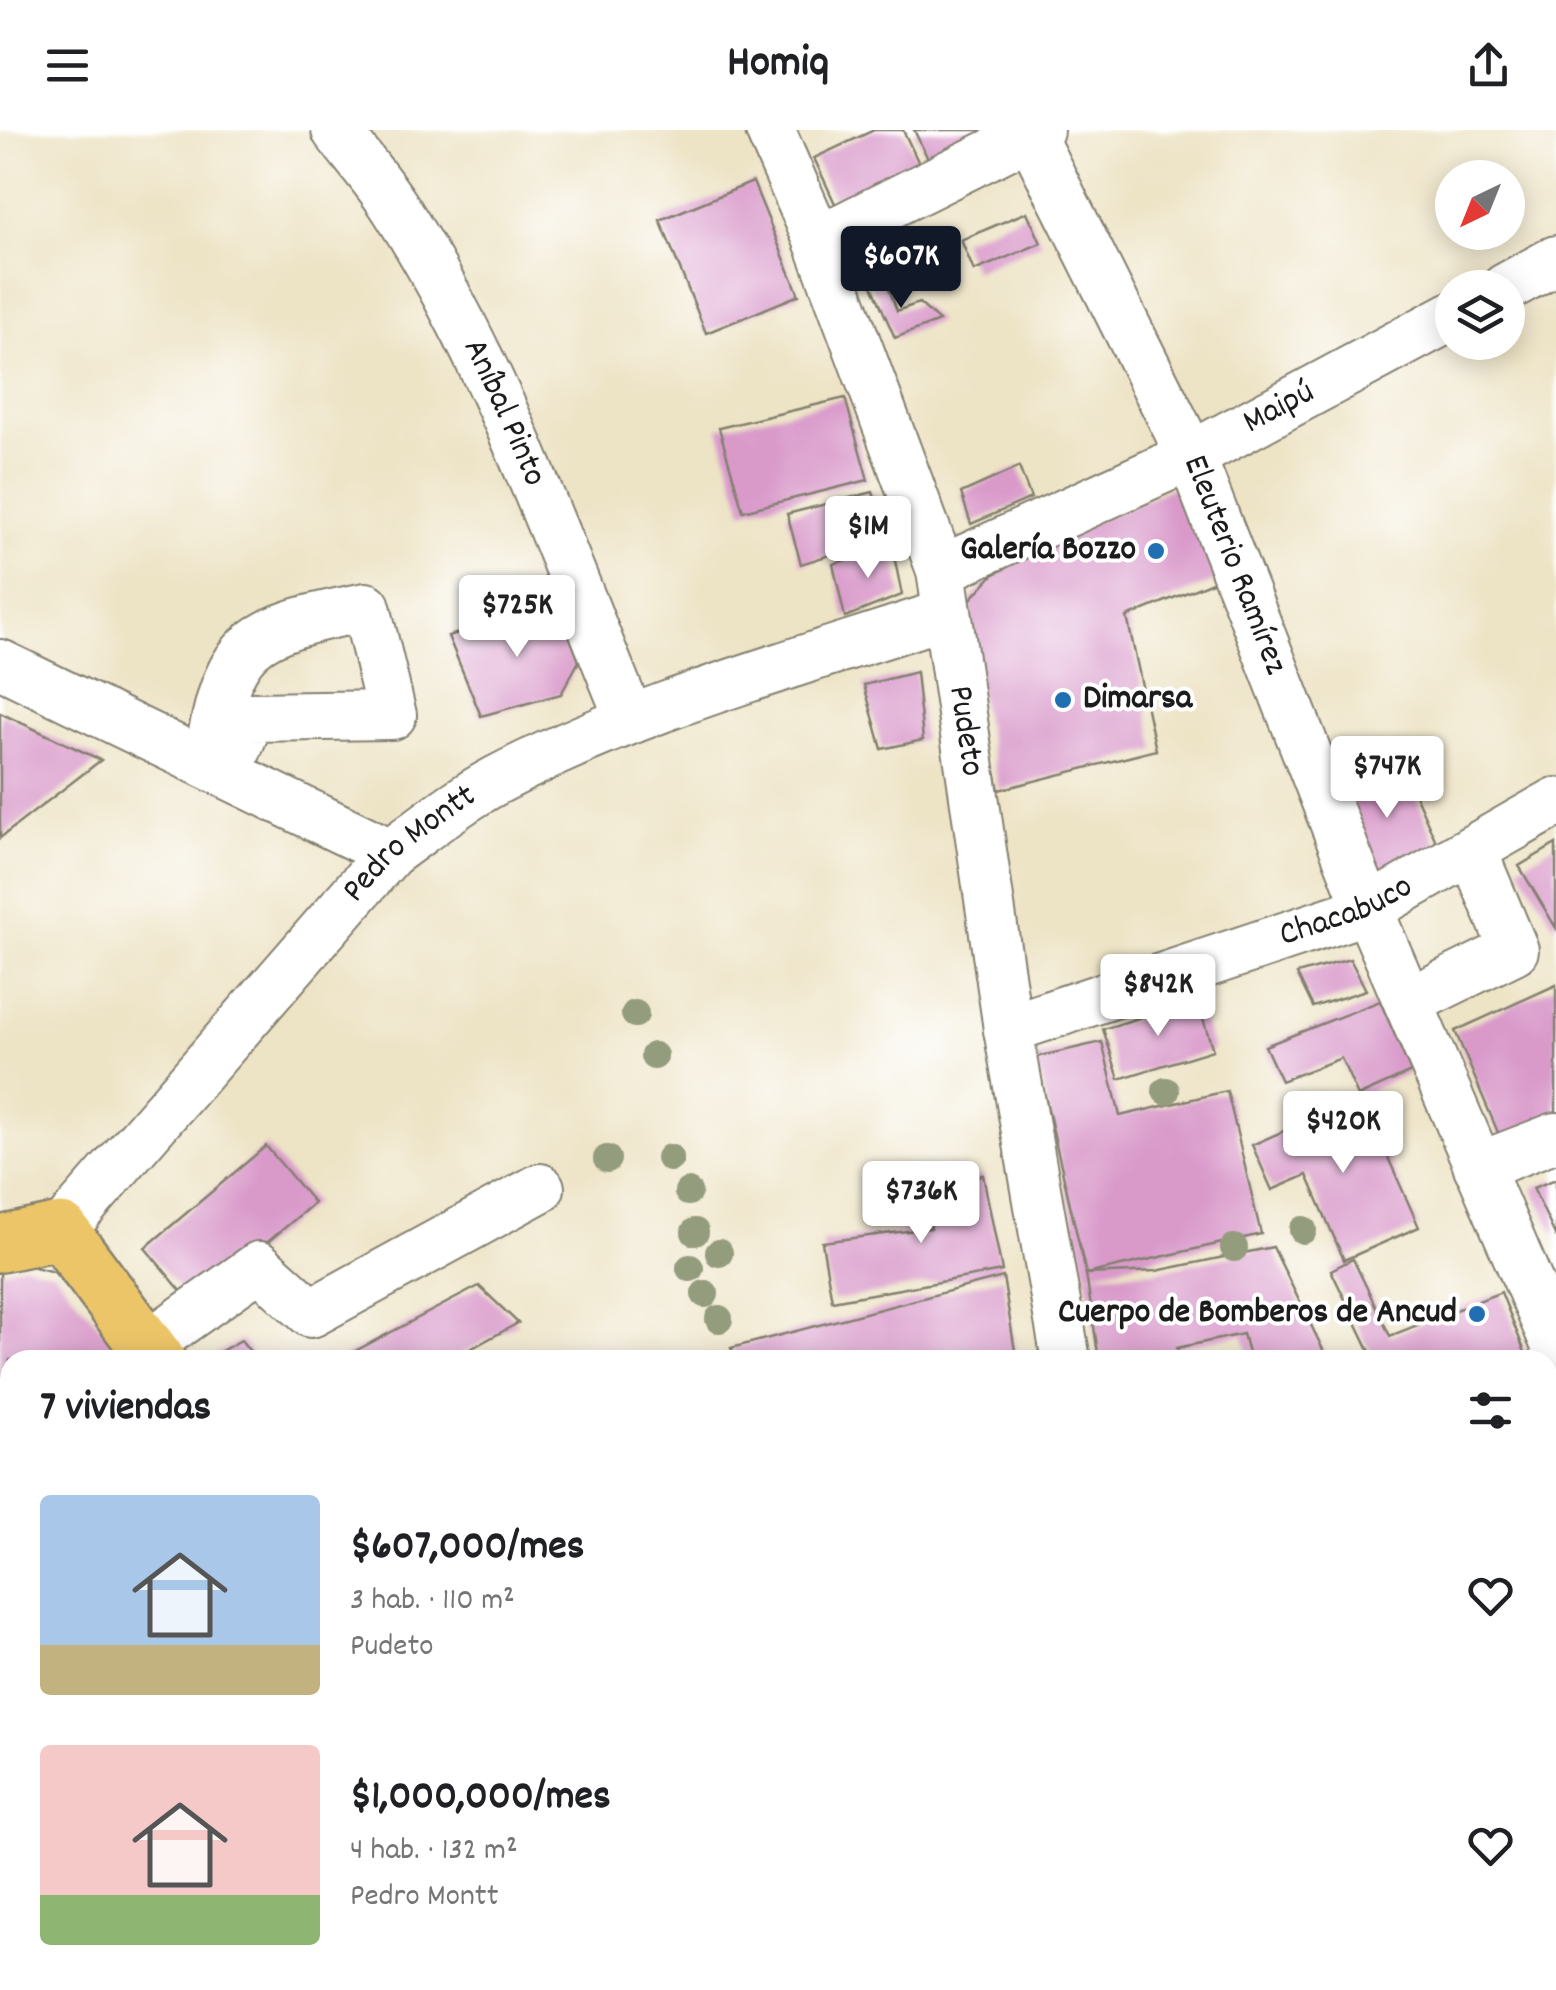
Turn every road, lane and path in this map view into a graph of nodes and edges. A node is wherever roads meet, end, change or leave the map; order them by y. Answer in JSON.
{"nodes":[{"id":1,"x":336,"y":130,"type":"edge"},
{"id":2,"x":770,"y":130,"type":"edge"},
{"id":3,"x":1033,"y":131,"type":"edge"},
{"id":4,"x":818,"y":240,"type":"junction"},
{"id":5,"x":1556,"y":260,"type":"edge"},
{"id":6,"x":1525,"y":277,"type":"edge"},
{"id":7,"x":1435,"y":325,"type":"edge"},
{"id":8,"x":1192,"y":456,"type":"junction"},
{"id":9,"x":943,"y":592,"type":"junction"},
{"id":10,"x":0,"y":664,"type":"edge"},
{"id":11,"x":630,"y":720,"type":"junction"},
{"id":12,"x":1556,"y":802,"type":"edge"},
{"id":13,"x":1472,"y":850,"type":"junction"},
{"id":14,"x":390,"y":853,"type":"junction"},
{"id":15,"x":1368,"y":909,"type":"junction"},
{"id":16,"x":1408,"y":1002,"type":"junction"},
{"id":17,"x":1008,"y":1028,"type":"junction"},
{"id":18,"x":1556,"y":1137,"type":"edge"},
{"id":19,"x":1478,"y":1167,"type":"junction"},
{"id":20,"x":540,"y":1188,"type":"dead end"},
{"id":21,"x":61,"y":1231,"type":"junction"},
{"id":22,"x":0,"y":1244,"type":"edge"},
{"id":23,"x":1556,"y":1346,"type":"edge"},
{"id":24,"x":149,"y":1350,"type":"edge"},
{"id":25,"x":155,"y":1350,"type":"edge"},
{"id":26,"x":1064,"y":1350,"type":"edge"}],
"edges":[{"from":1,"to":11,"type":"street","name":"Aníbal Pinto"},
{"from":2,"to":4,"type":"street","name":"Pudeto"},
{"from":3,"to":4,"type":"street"},
{"from":3,"to":8,"type":"street","name":"Eleuterio Ramírez"},
{"from":4,"to":9,"type":"street","name":"Pudeto"},
{"from":5,"to":6,"type":"street"},
{"from":7,"to":8,"type":"street","name":"Maipú"},
{"from":8,"to":9,"type":"street","name":"Maipú"},
{"from":8,"to":15,"type":"street","name":"Eleuterio Ramírez"},
{"from":9,"to":11,"type":"street","name":"Pedro Montt"},
{"from":9,"to":17,"type":"street","name":"Pudeto"},
{"from":10,"to":14,"type":"street"},
{"from":11,"to":14,"type":"street","name":"Pedro Montt"},
{"from":12,"to":13,"type":"street","name":"Chacabuco"},
{"from":13,"to":15,"type":"street","name":"Chacabuco"},
{"from":13,"to":16,"type":"street"},
{"from":14,"to":21,"type":"street","name":"Pedro Montt"},
{"from":15,"to":16,"type":"street","name":"Eleuterio Ramírez"},
{"from":15,"to":17,"type":"street","name":"Chacabuco"},
{"from":16,"to":19,"type":"street","name":"Eleuterio Ramírez"},
{"from":17,"to":26,"type":"street","name":"Pudeto"},
{"from":18,"to":19,"type":"street"},
{"from":19,"to":23,"type":"street","name":"Eleuterio Ramírez"},
{"from":20,"to":25,"type":"street"},
{"from":21,"to":22,"type":"main road"},
{"from":21,"to":24,"type":"main road"}]}
